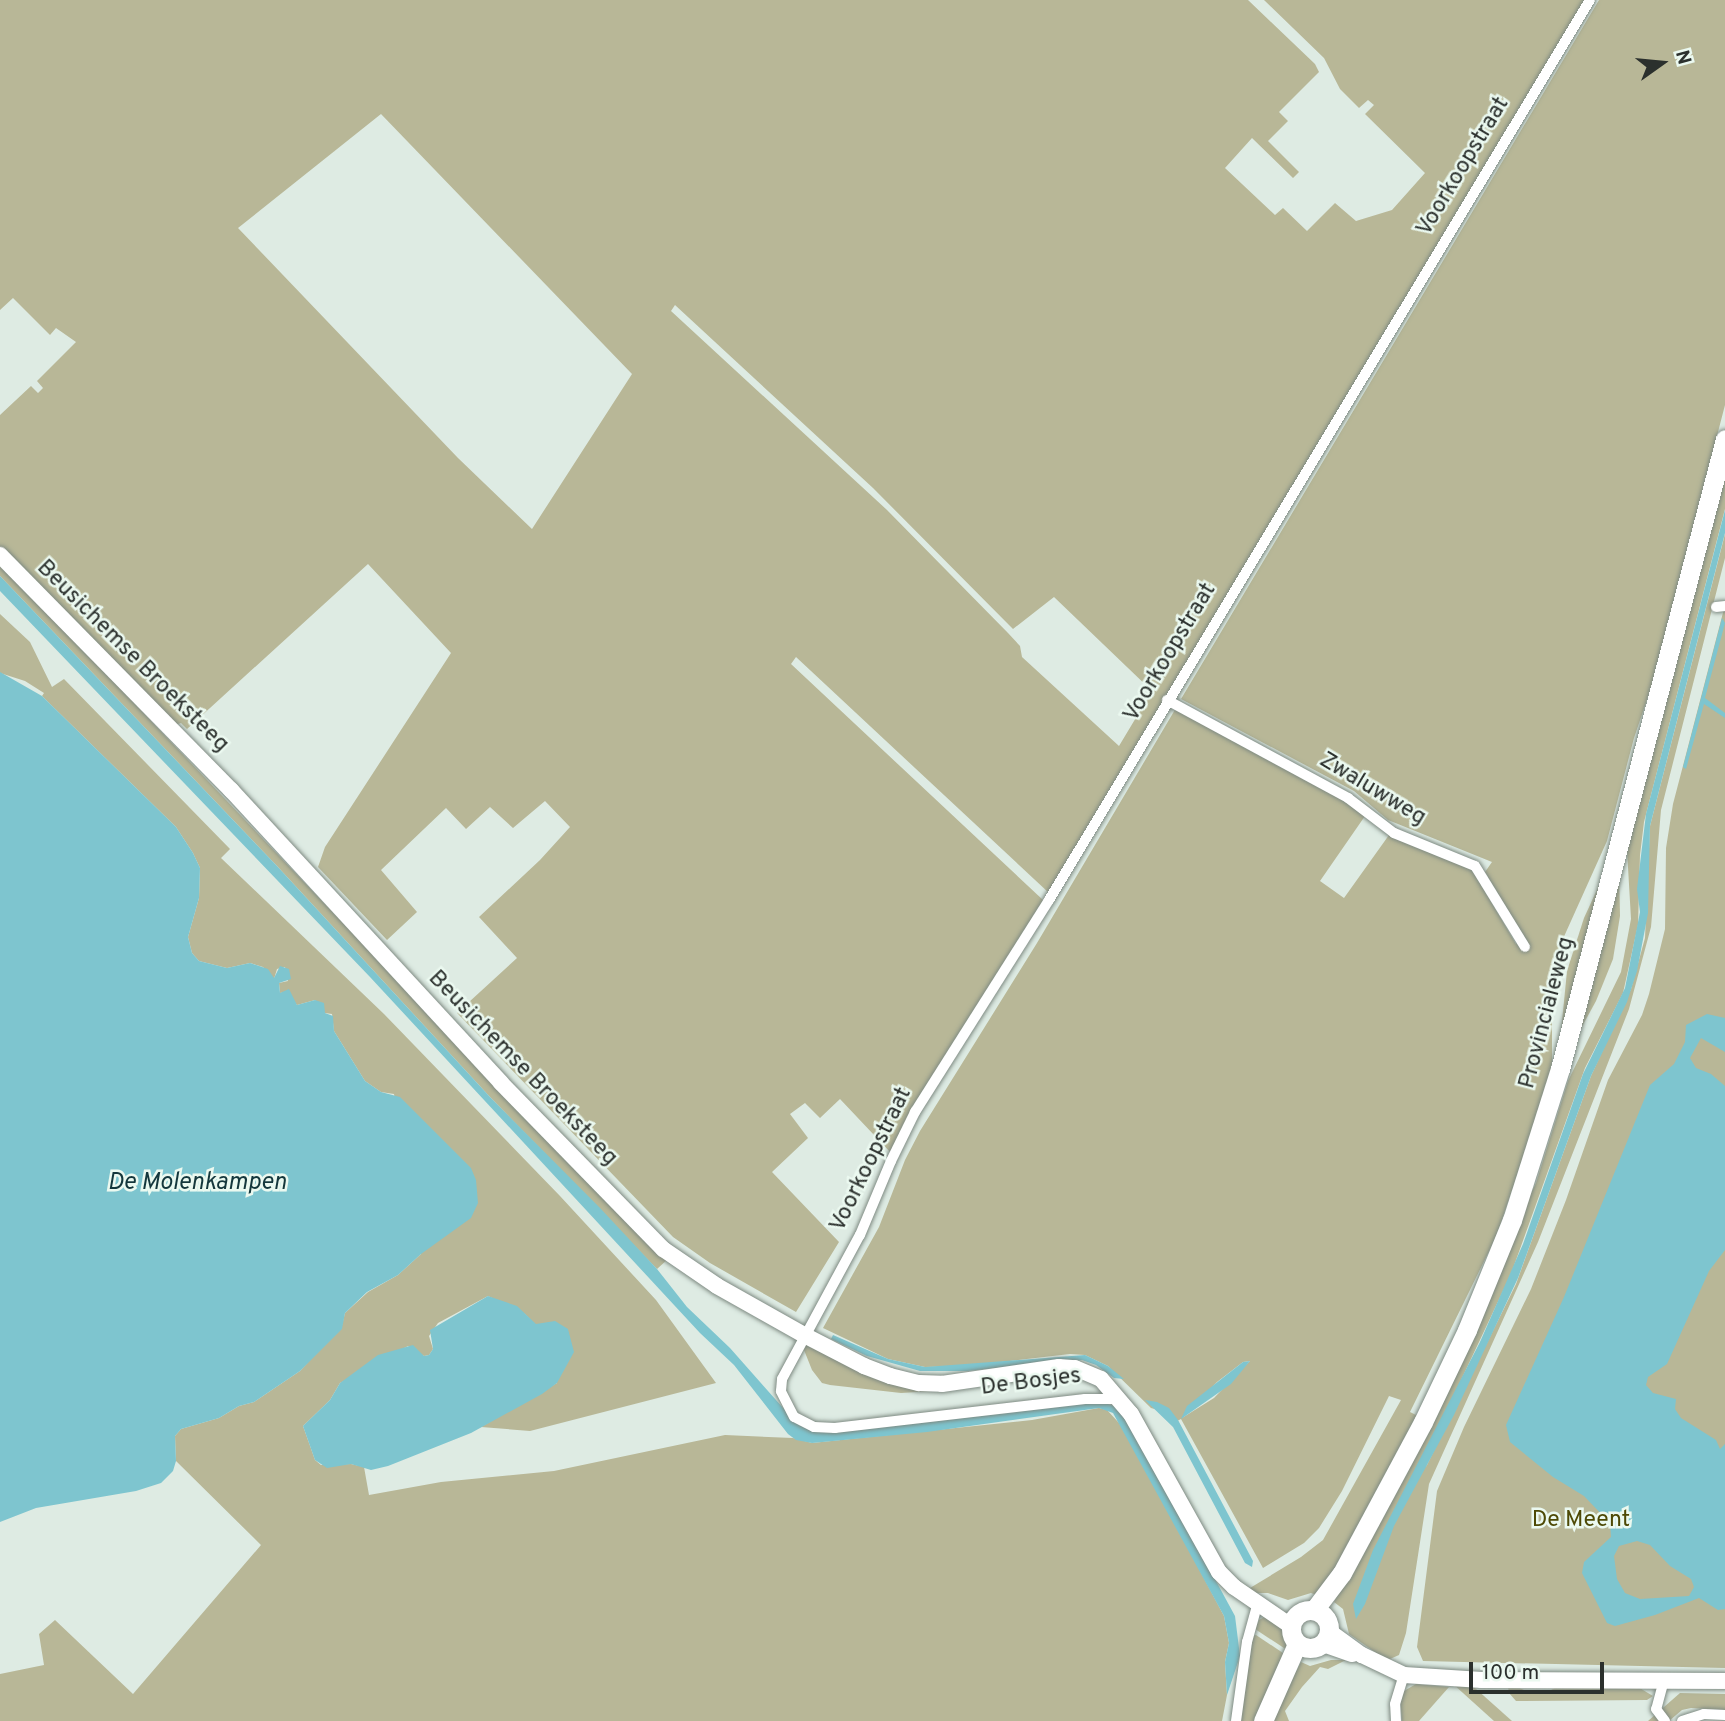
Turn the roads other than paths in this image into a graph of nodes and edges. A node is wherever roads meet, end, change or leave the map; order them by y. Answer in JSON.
{"nodes":[{"id":1,"x":1590,"y":0,"type":"edge"},
{"id":2,"x":1725,"y":439,"type":"edge"},
{"id":3,"x":0,"y":555,"type":"edge"},
{"id":4,"x":1167,"y":700,"type":"junction"},
{"id":5,"x":1525,"y":947,"type":"dead end"},
{"id":6,"x":804,"y":1335,"type":"junction"},
{"id":7,"x":1121,"y":1399,"type":"junction"},
{"id":8,"x":1258,"y":1602,"type":"junction"},
{"id":9,"x":1311,"y":1630,"type":"junction"},
{"id":10,"x":1404,"y":1675,"type":"junction"},
{"id":11,"x":1664,"y":1681,"type":"junction"},
{"id":12,"x":1725,"y":1681,"type":"edge"},
{"id":13,"x":1725,"y":1715,"type":"edge"},
{"id":14,"x":1236,"y":1721,"type":"edge"},
{"id":15,"x":1262,"y":1721,"type":"edge"},
{"id":16,"x":1396,"y":1721,"type":"edge"},
{"id":17,"x":1664,"y":1721,"type":"edge"},
{"id":18,"x":1682,"y":1721,"type":"edge"}],
"edges":[{"from":1,"to":4,"type":"street","name":"Voorkoopstraat"},
{"from":2,"to":9,"type":"highway","name":"Provincialeweg"},
{"from":3,"to":6,"type":"street","name":"Beusichemse Broeksteeg"},
{"from":4,"to":5,"type":"street","name":"Zwaluwweg"},
{"from":4,"to":6,"type":"street","name":"Voorkoopstraat"},
{"from":6,"to":7,"type":"street","name":"Beusichemse Broeksteeg"},
{"from":6,"to":7,"type":"street","name":"De Bosjes"},
{"from":7,"to":8,"type":"street"},
{"from":8,"to":9,"type":"street"},
{"from":8,"to":14,"type":"street"},
{"from":9,"to":10,"type":"street"},
{"from":9,"to":15,"type":"highway","name":"Provincialeweg"},
{"from":10,"to":11,"type":"street"},
{"from":10,"to":16,"type":"street"},
{"from":11,"to":12,"type":"street"},
{"from":11,"to":17,"type":"street"},
{"from":13,"to":18,"type":"street"}]}
